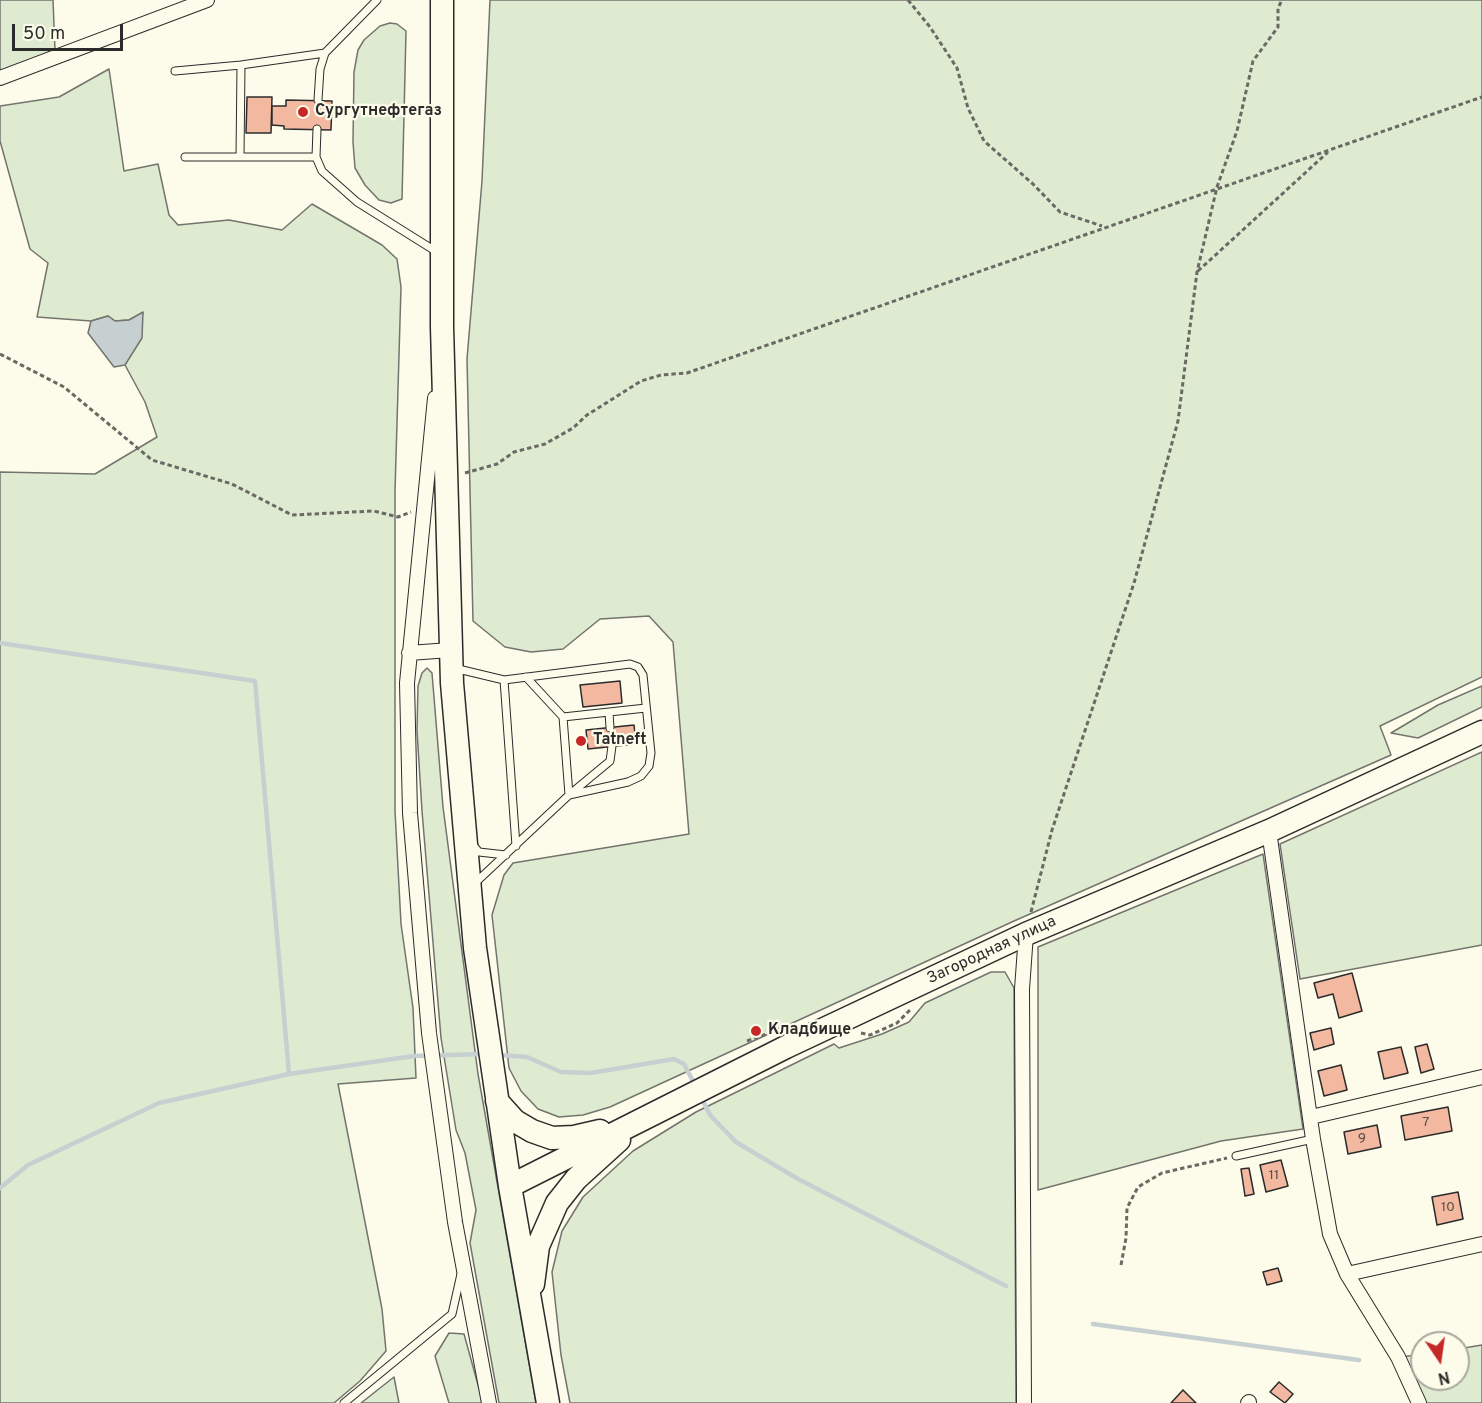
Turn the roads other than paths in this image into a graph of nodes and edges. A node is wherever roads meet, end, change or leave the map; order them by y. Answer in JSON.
{"nodes":[{"id":1,"x":207,"y":0,"type":"edge"},
{"id":2,"x":376,"y":0,"type":"edge"},
{"id":3,"x":442,"y":0,"type":"edge"},
{"id":4,"x":325,"y":52,"type":"junction"},
{"id":5,"x":241,"y":65,"type":"junction"},
{"id":6,"x":175,"y":71,"type":"dead end"},
{"id":7,"x":0,"y":78,"type":"edge"},
{"id":8,"x":318,"y":100,"type":"dead end"},
{"id":9,"x":317,"y":129,"type":"dead end"},
{"id":10,"x":185,"y":157,"type":"dead end"},
{"id":11,"x":240,"y":157,"type":"junction"},
{"id":12,"x":316,"y":157,"type":"junction"},
{"id":13,"x":442,"y":256,"type":"junction"},
{"id":14,"x":442,"y":327,"type":"junction"},
{"id":15,"x":409,"y":653,"type":"junction"},
{"id":16,"x":450,"y":659,"type":"junction"},
{"id":17,"x":526,"y":677,"type":"junction"},
{"id":18,"x":504,"y":680,"type":"junction"},
{"id":19,"x":646,"y":708,"type":"junction"},
{"id":20,"x":609,"y":712,"type":"junction"},
{"id":21,"x":563,"y":717,"type":"junction"},
{"id":22,"x":610,"y":728,"type":"dead end"},
{"id":23,"x":1482,"y":732,"type":"edge"},
{"id":24,"x":612,"y":746,"type":"dead end"},
{"id":25,"x":569,"y":795,"type":"junction"},
{"id":26,"x":1269,"y":831,"type":"junction"},
{"id":27,"x":464,"y":832,"type":"junction"},
{"id":28,"x":516,"y":846,"type":"junction"},
{"id":29,"x":506,"y":855,"type":"junction"},
{"id":30,"x":468,"y":889,"type":"junction"},
{"id":31,"x":1026,"y":934,"type":"junction"},
{"id":32,"x":1482,"y":1077,"type":"edge"},
{"id":33,"x":497,"y":1101,"type":"junction"},
{"id":34,"x":656,"y":1112,"type":"junction"},
{"id":35,"x":1311,"y":1117,"type":"junction"},
{"id":36,"x":1313,"y":1139,"type":"junction"},
{"id":37,"x":1236,"y":1156,"type":"road end"},
{"id":38,"x":510,"y":1185,"type":"junction"},
{"id":39,"x":1482,"y":1244,"type":"edge"},
{"id":40,"x":463,"y":1265,"type":"junction"},
{"id":41,"x":1347,"y":1274,"type":"junction"},
{"id":42,"x":532,"y":1321,"type":"junction"},
{"id":43,"x":344,"y":1403,"type":"edge"},
{"id":44,"x":489,"y":1403,"type":"edge"},
{"id":45,"x":548,"y":1403,"type":"edge"},
{"id":46,"x":1024,"y":1403,"type":"edge"},
{"id":47,"x":1419,"y":1403,"type":"edge"}],
"edges":[{"from":1,"to":7,"type":"street"},
{"from":2,"to":4,"type":"lane"},
{"from":3,"to":13,"type":"highway"},
{"from":4,"to":5,"type":"lane"},
{"from":4,"to":8,"type":"lane"},
{"from":5,"to":6,"type":"lane"},
{"from":5,"to":11,"type":"lane"},
{"from":9,"to":12,"type":"lane"},
{"from":10,"to":11,"type":"lane"},
{"from":11,"to":12,"type":"lane"},
{"from":12,"to":13,"type":"lane"},
{"from":13,"to":14,"type":"highway"},
{"from":14,"to":15,"type":"street"},
{"from":14,"to":16,"type":"highway"},
{"from":15,"to":16,"type":"street"},
{"from":15,"to":40,"type":"street"},
{"from":16,"to":18,"type":"lane"},
{"from":16,"to":27,"type":"highway"},
{"from":17,"to":18,"type":"lane"},
{"from":17,"to":19,"type":"lane"},
{"from":17,"to":21,"type":"lane"},
{"from":18,"to":28,"type":"lane"},
{"from":19,"to":20,"type":"lane"},
{"from":19,"to":25,"type":"lane"},
{"from":20,"to":21,"type":"lane"},
{"from":20,"to":22,"type":"lane"},
{"from":21,"to":25,"type":"lane"},
{"from":23,"to":26,"type":"highway","name":"Загородная улица"},
{"from":24,"to":25,"type":"lane"},
{"from":25,"to":28,"type":"lane"},
{"from":26,"to":31,"type":"highway","name":"Загородная улица"},
{"from":26,"to":35,"type":"street"},
{"from":27,"to":29,"type":"lane"},
{"from":27,"to":30,"type":"highway"},
{"from":28,"to":29,"type":"lane"},
{"from":29,"to":30,"type":"lane"},
{"from":30,"to":33,"type":"highway"},
{"from":31,"to":34,"type":"highway","name":"Загородная улица"},
{"from":31,"to":46,"type":"street"},
{"from":32,"to":35,"type":"street"},
{"from":33,"to":34,"type":"highway"},
{"from":33,"to":38,"type":"highway"},
{"from":34,"to":38,"type":"highway","name":"Загородная улица"},
{"from":34,"to":42,"type":"highway"},
{"from":35,"to":36,"type":"street"},
{"from":36,"to":37,"type":"lane"},
{"from":36,"to":41,"type":"street"},
{"from":38,"to":42,"type":"highway"},
{"from":39,"to":41,"type":"street"},
{"from":40,"to":43,"type":"lane"},
{"from":40,"to":44,"type":"street"},
{"from":41,"to":47,"type":"street"},
{"from":42,"to":45,"type":"highway"}]}
